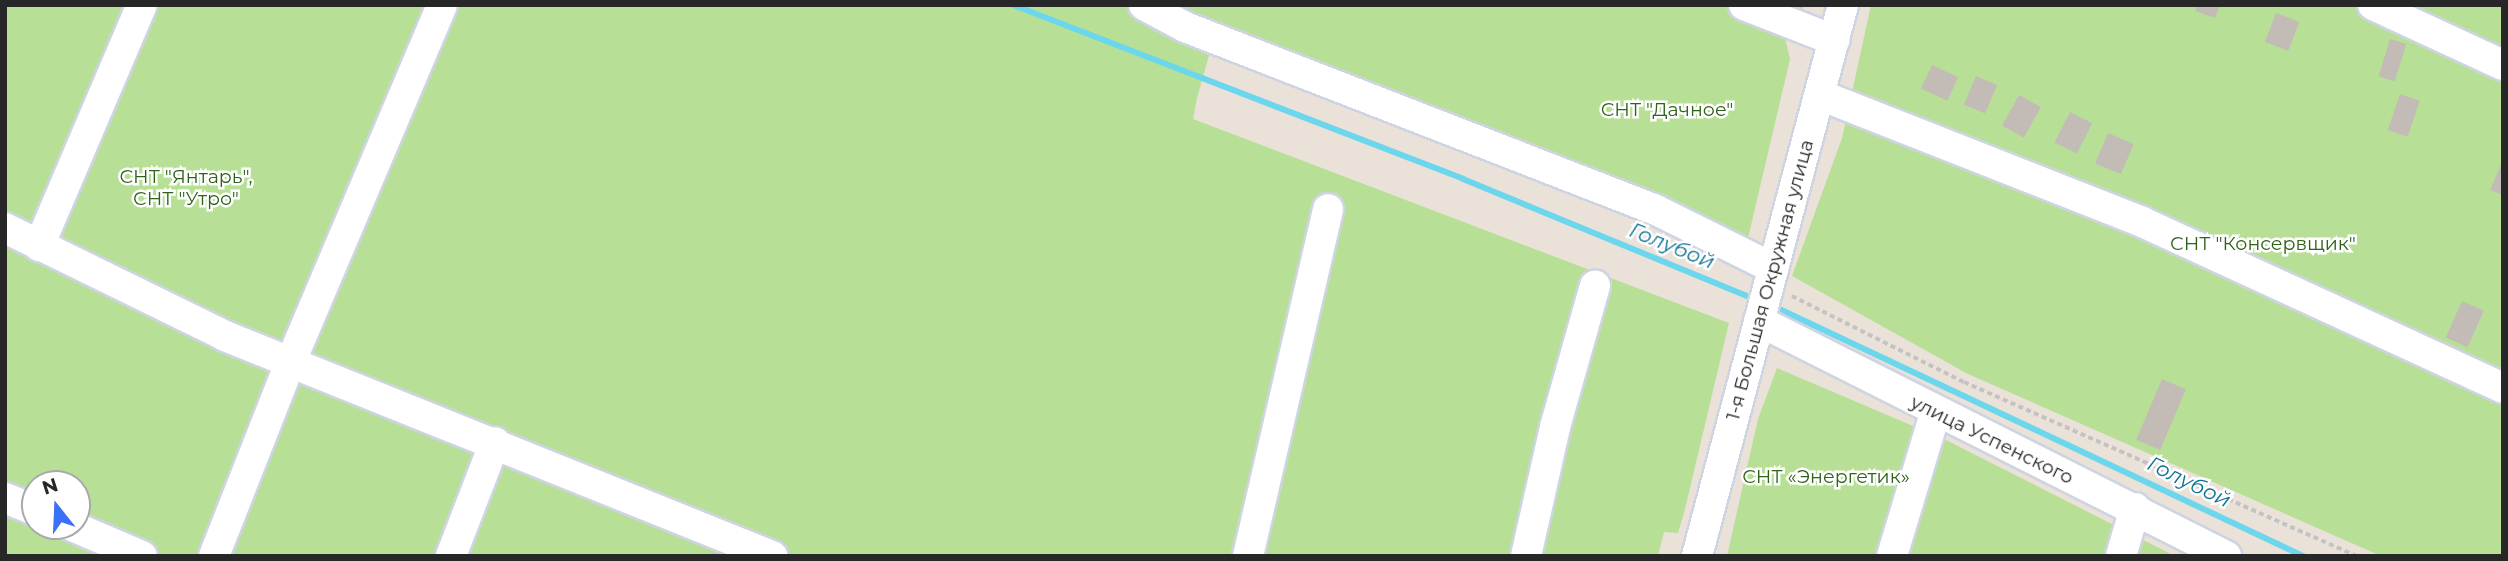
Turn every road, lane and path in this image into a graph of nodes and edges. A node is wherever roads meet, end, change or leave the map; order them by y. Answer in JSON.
{"nodes":[{"id":1,"x":142,"y":5,"type":"edge"},
{"id":2,"x":442,"y":5,"type":"edge"},
{"id":3,"x":1144,"y":5,"type":"edge"},
{"id":4,"x":1744,"y":5,"type":"edge"},
{"id":5,"x":1843,"y":5,"type":"edge"},
{"id":6,"x":2373,"y":5,"type":"edge"},
{"id":7,"x":1834,"y":40,"type":"junction"},
{"id":8,"x":2503,"y":65,"type":"edge"},
{"id":9,"x":1820,"y":95,"type":"junction"},
{"id":10,"x":1328,"y":209,"type":"dead end"},
{"id":11,"x":5,"y":228,"type":"edge"},
{"id":12,"x":39,"y":246,"type":"junction"},
{"id":13,"x":1771,"y":276,"type":"junction"},
{"id":14,"x":1595,"y":286,"type":"dead end"},
{"id":15,"x":1759,"y":321,"type":"junction"},
{"id":16,"x":291,"y":361,"type":"junction"},
{"id":17,"x":2503,"y":388,"type":"edge"},
{"id":18,"x":1935,"y":414,"type":"junction"},
{"id":19,"x":495,"y":442,"type":"junction"},
{"id":20,"x":2135,"y":509,"type":"junction"},
{"id":21,"x":91,"y":534,"type":"edge"},
{"id":22,"x":142,"y":556,"type":"edge"},
{"id":23,"x":214,"y":556,"type":"edge"},
{"id":24,"x":451,"y":556,"type":"edge"},
{"id":25,"x":772,"y":556,"type":"edge"},
{"id":26,"x":1248,"y":556,"type":"edge"},
{"id":27,"x":1527,"y":556,"type":"edge"},
{"id":28,"x":1697,"y":556,"type":"edge"},
{"id":29,"x":1892,"y":556,"type":"edge"},
{"id":30,"x":2121,"y":556,"type":"edge"},
{"id":31,"x":2227,"y":556,"type":"edge"},
{"id":32,"x":2356,"y":556,"type":"edge"}],
"edges":[{"from":1,"to":12,"type":"street"},
{"from":2,"to":16,"type":"street"},
{"from":3,"to":13,"type":"street"},
{"from":4,"to":7,"type":"street"},
{"from":5,"to":7,"type":"street","name":"1-я Большая Окружная улица"},
{"from":6,"to":8,"type":"street"},
{"from":7,"to":9,"type":"street","name":"1-я Большая Окружная улица"},
{"from":9,"to":13,"type":"street","name":"1-я Большая Окружная улица"},
{"from":9,"to":17,"type":"street"},
{"from":10,"to":26,"type":"street"},
{"from":11,"to":12,"type":"street"},
{"from":12,"to":16,"type":"street"},
{"from":13,"to":15,"type":"street","name":"1-я Большая Окружная улица"},
{"from":13,"to":32,"type":"path"},
{"from":14,"to":27,"type":"street"},
{"from":15,"to":18,"type":"street","name":"улица Успенского"},
{"from":15,"to":28,"type":"street","name":"1-я Большая Окружная улица"},
{"from":16,"to":19,"type":"street"},
{"from":16,"to":23,"type":"street"},
{"from":18,"to":20,"type":"street","name":"улица Успенского"},
{"from":18,"to":29,"type":"street"},
{"from":19,"to":24,"type":"street"},
{"from":19,"to":25,"type":"street"},
{"from":20,"to":30,"type":"street"},
{"from":20,"to":31,"type":"street","name":"улица Успенского"},
{"from":21,"to":22,"type":"street"}]}
